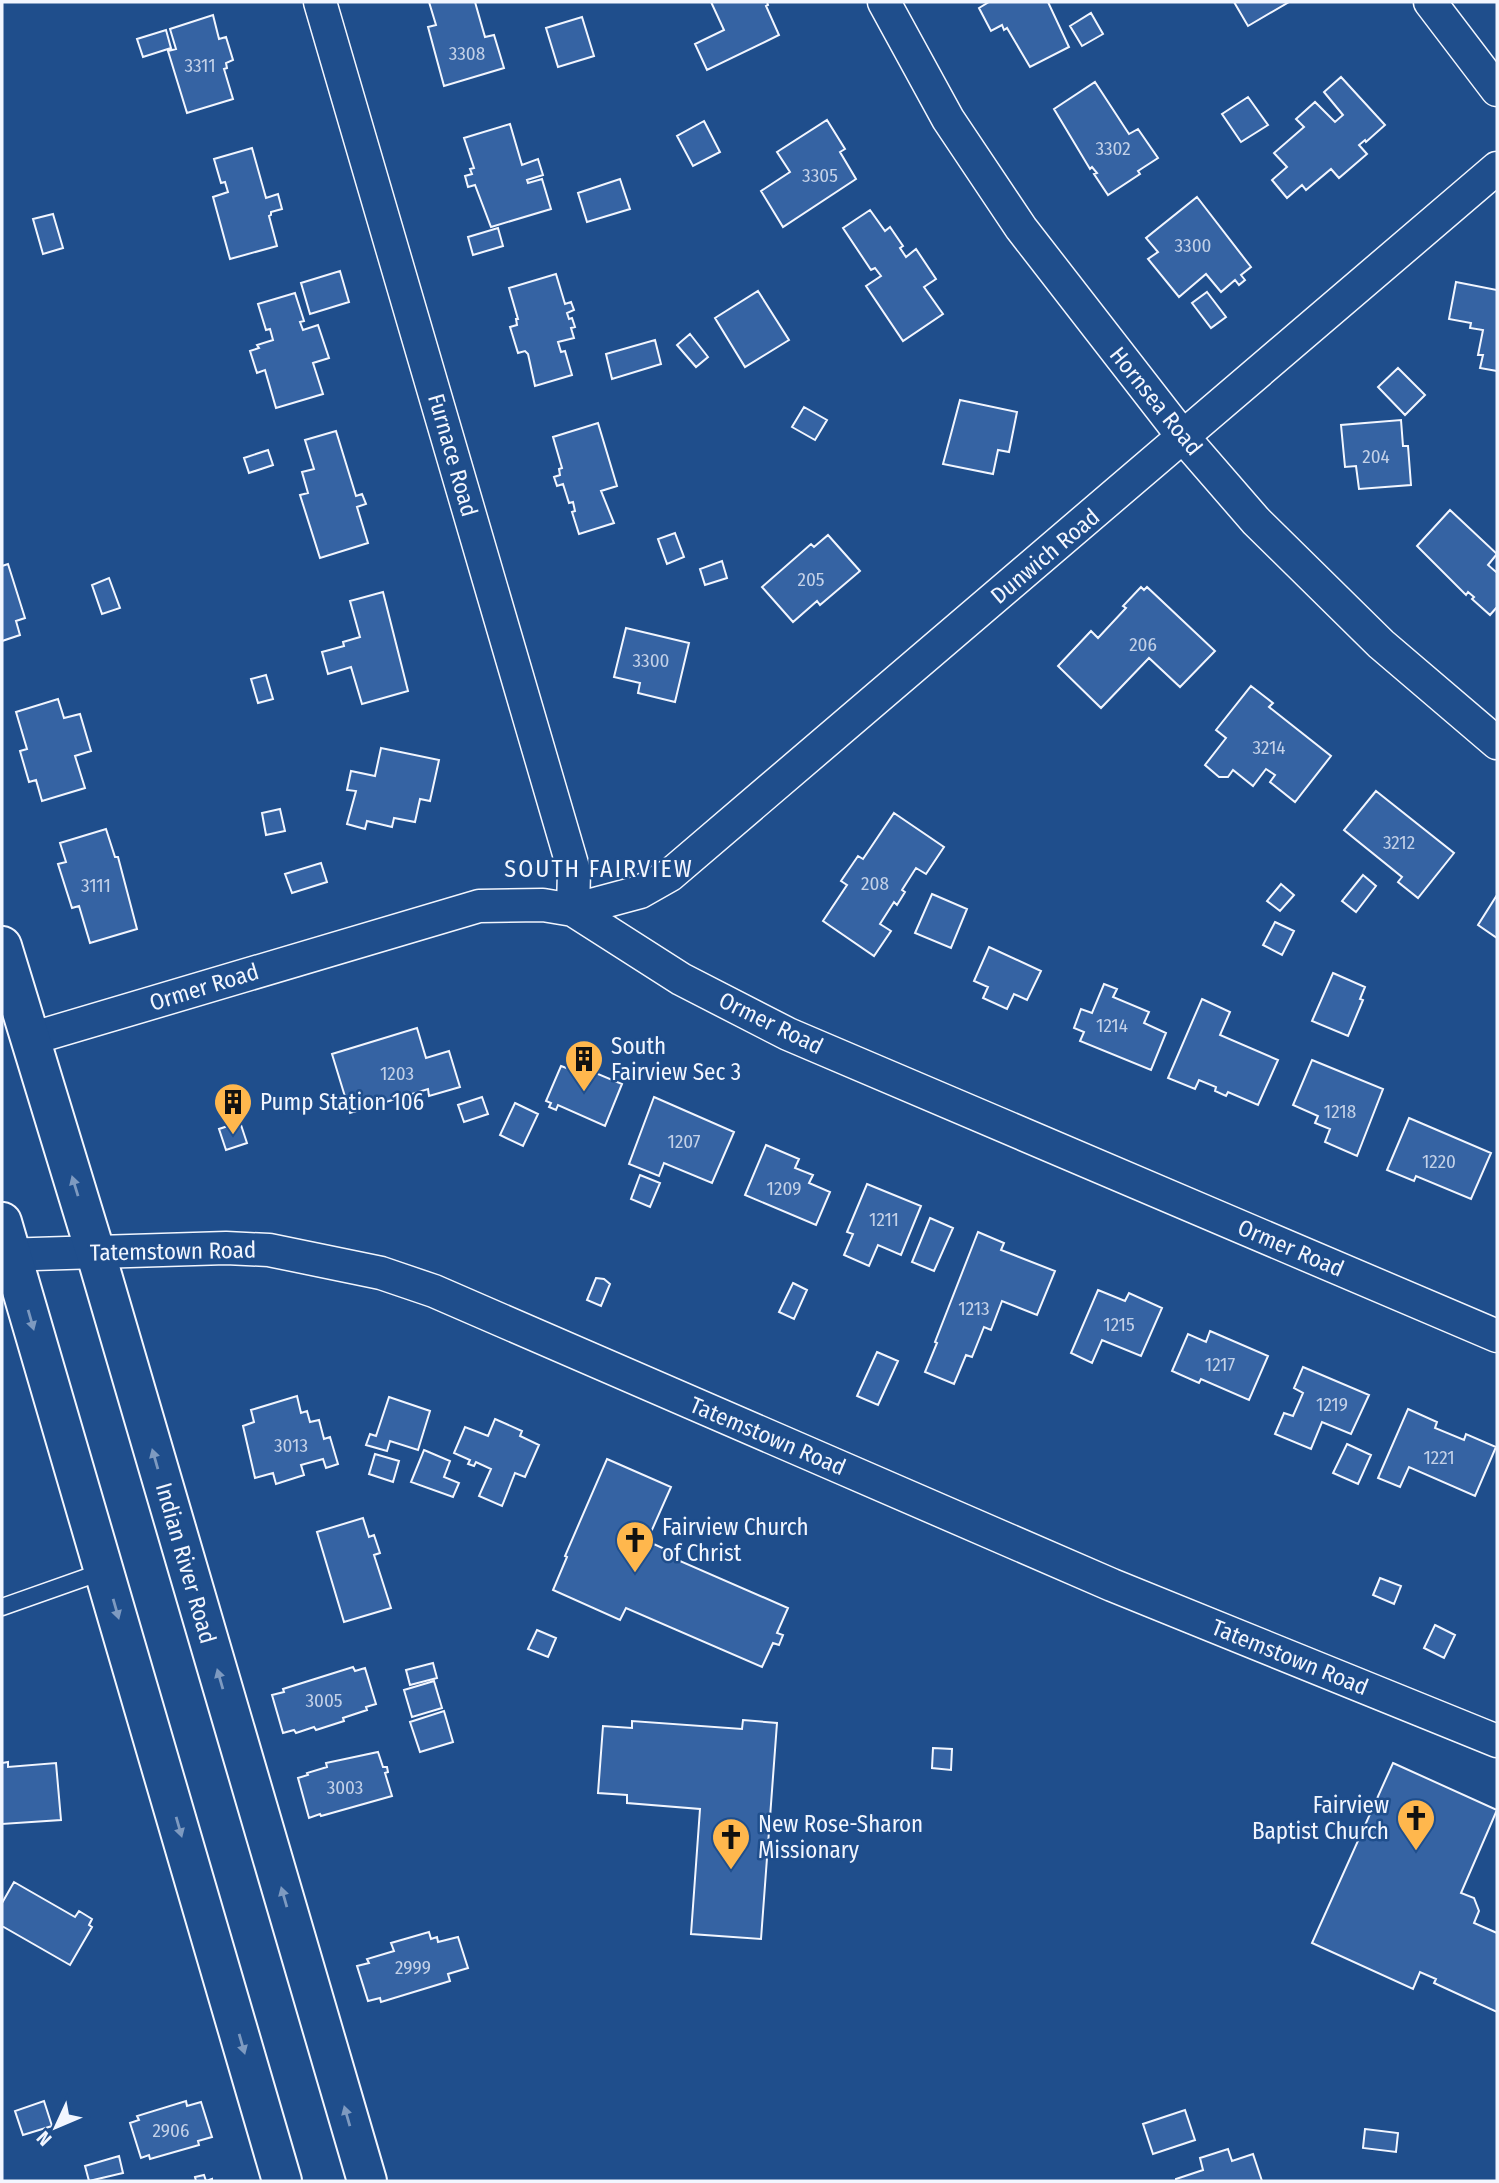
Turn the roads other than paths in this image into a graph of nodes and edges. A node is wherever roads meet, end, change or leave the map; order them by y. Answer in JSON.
{"nodes":[{"id":1,"x":320,"y":2,"type":"edge"},
{"id":2,"x":884,"y":2,"type":"edge"},
{"id":3,"x":1430,"y":2,"type":"edge"},
{"id":4,"x":1497,"y":90,"type":"edge"},
{"id":5,"x":1497,"y":168,"type":"edge"},
{"id":6,"x":1184,"y":438,"type":"junction"},
{"id":7,"x":1497,"y":743,"type":"edge"},
{"id":8,"x":573,"y":910,"type":"junction"},
{"id":9,"x":2,"y":946,"type":"edge"},
{"id":10,"x":30,"y":1039,"type":"junction"},
{"id":11,"x":5,"y":1244,"type":"edge"},
{"id":12,"x":95,"y":1251,"type":"junction"},
{"id":13,"x":1497,"y":1336,"type":"edge"},
{"id":14,"x":104,"y":1571,"type":"junction"},
{"id":15,"x":2,"y":1607,"type":"edge"},
{"id":16,"x":1497,"y":1741,"type":"edge"},
{"id":17,"x":282,"y":2181,"type":"edge"},
{"id":18,"x":367,"y":2181,"type":"edge"}],
"edges":[{"from":1,"to":8,"type":"street","name":"Furnace Road"},
{"from":2,"to":6,"type":"street","name":"Hornsea Road"},
{"from":3,"to":4,"type":"street"},
{"from":5,"to":6,"type":"street","name":"Dunwich Road"},
{"from":6,"to":7,"type":"street","name":"Hornsea Road"},
{"from":6,"to":8,"type":"street","name":"Dunwich Road"},
{"from":8,"to":10,"type":"street","name":"Ormer Road"},
{"from":8,"to":13,"type":"street","name":"Ormer Road"},
{"from":9,"to":10,"type":"main road","name":"Indian River Road"},
{"from":12,"to":10,"type":"main road","name":"Indian River Road","one_way":true},
{"from":11,"to":12,"type":"street","name":"Tatemstown Road"},
{"from":11,"to":14,"type":"main road","one_way":true},
{"from":12,"to":16,"type":"street","name":"Tatemstown Road"},
{"from":18,"to":12,"type":"main road","name":"Indian River Road","one_way":true},
{"from":14,"to":15,"type":"lane"},
{"from":14,"to":17,"type":"main road","one_way":true}]}
